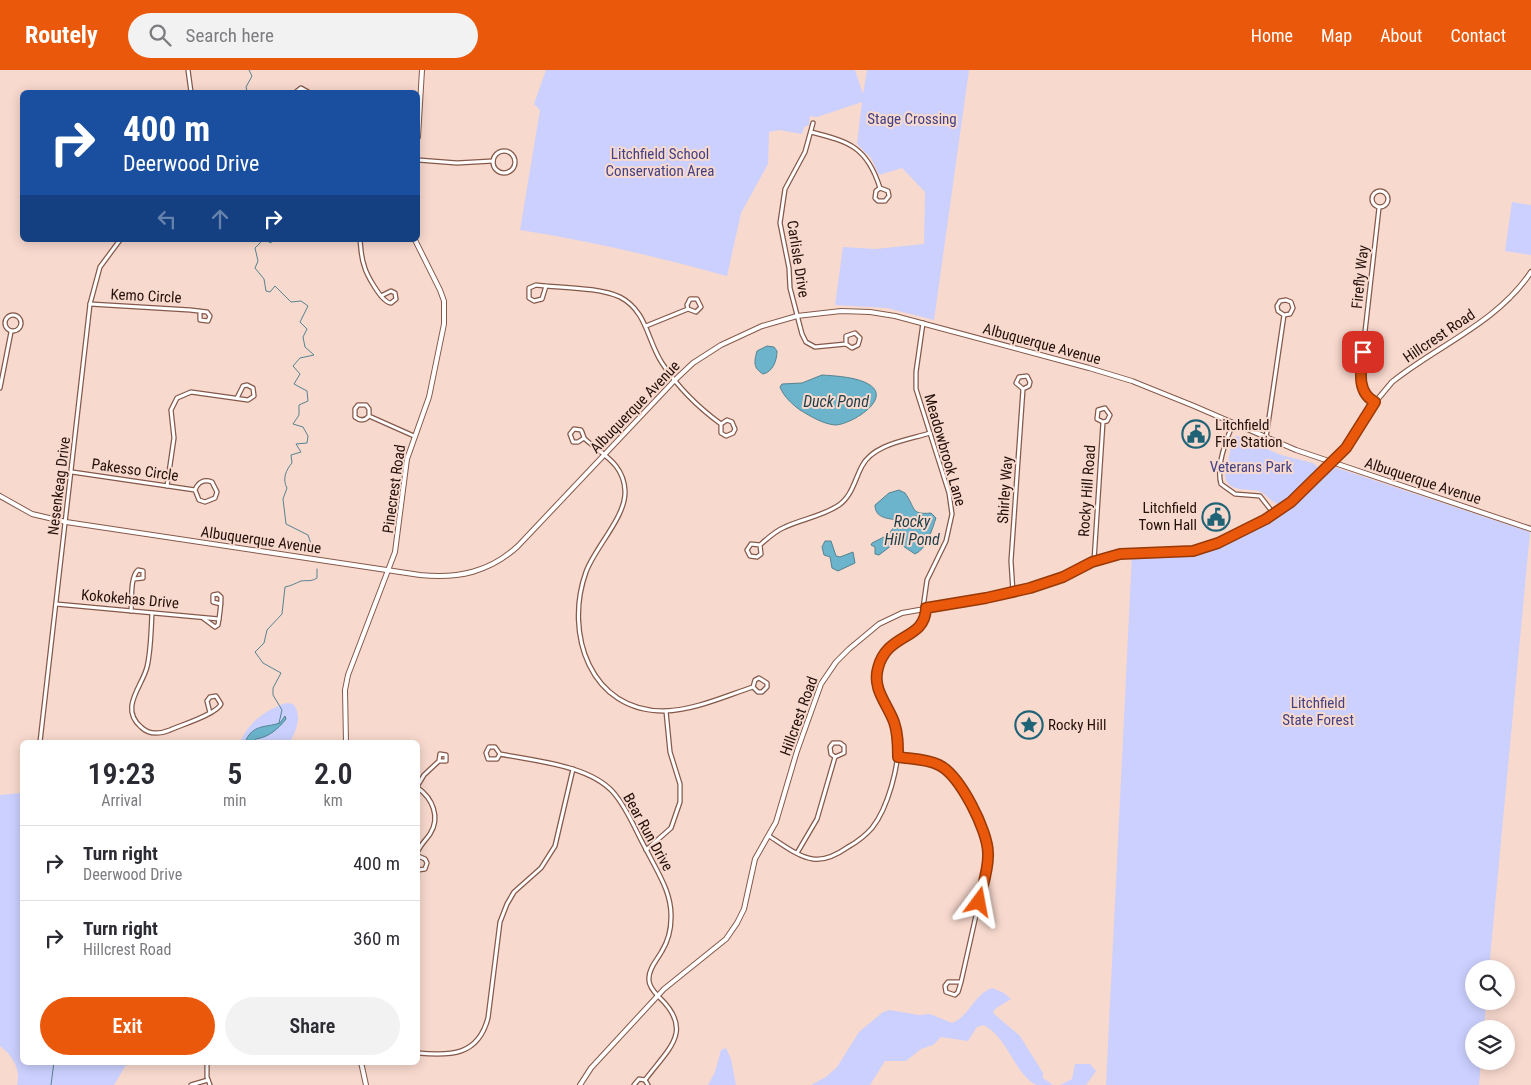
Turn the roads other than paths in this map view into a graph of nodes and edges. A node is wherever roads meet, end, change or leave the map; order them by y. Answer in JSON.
{"nodes":[{"id":1,"x":188,"y":70,"type":"edge"},
{"id":2,"x":422,"y":70,"type":"edge"},
{"id":3,"x":191,"y":90,"type":"edge"},
{"id":4,"x":420,"y":90,"type":"edge"},
{"id":5,"x":812,"y":123,"type":"dead end"},
{"id":6,"x":811,"y":132,"type":"junction"},
{"id":7,"x":420,"y":160,"type":"edge"},
{"id":8,"x":493,"y":161,"type":"junction"},
{"id":9,"x":880,"y":188,"type":"junction"},
{"id":10,"x":1379,"y":208,"type":"junction"},
{"id":11,"x":118,"y":242,"type":"edge"},
{"id":12,"x":360,"y":242,"type":"edge"},
{"id":13,"x":416,"y":242,"type":"edge"},
{"id":14,"x":1531,"y":272,"type":"edge"},
{"id":15,"x":546,"y":286,"type":"junction"},
{"id":16,"x":381,"y":296,"type":"junction"},
{"id":17,"x":90,"y":304,"type":"junction"},
{"id":18,"x":688,"y":309,"type":"junction"},
{"id":19,"x":200,"y":311,"type":"dead end"},
{"id":20,"x":1284,"y":315,"type":"junction"},
{"id":21,"x":797,"y":316,"type":"junction"},
{"id":22,"x":923,"y":323,"type":"junction"},
{"id":23,"x":646,"y":326,"type":"junction"},
{"id":24,"x":12,"y":332,"type":"junction"},
{"id":25,"x":846,"y":344,"type":"junction"},
{"id":26,"x":675,"y":380,"type":"junction"},
{"id":27,"x":0,"y":388,"type":"edge"},
{"id":28,"x":1023,"y":389,"type":"junction"},
{"id":29,"x":237,"y":398,"type":"junction"},
{"id":30,"x":1375,"y":402,"type":"junction"},
{"id":31,"x":369,"y":416,"type":"junction"},
{"id":32,"x":1103,"y":422,"type":"junction"},
{"id":33,"x":721,"y":424,"type":"junction"},
{"id":34,"x":1233,"y":424,"type":"junction"},
{"id":35,"x":930,"y":433,"type":"junction"},
{"id":36,"x":414,"y":436,"type":"junction"},
{"id":37,"x":584,"y":438,"type":"junction"},
{"id":38,"x":1266,"y":438,"type":"junction"},
{"id":39,"x":605,"y":453,"type":"junction"},
{"id":40,"x":1332,"y":463,"type":"junction"},
{"id":41,"x":72,"y":472,"type":"junction"},
{"id":42,"x":167,"y":486,"type":"junction"},
{"id":43,"x":195,"y":490,"type":"junction"},
{"id":44,"x":0,"y":496,"type":"edge"},
{"id":45,"x":1274,"y":514,"type":"junction"},
{"id":46,"x":66,"y":522,"type":"junction"},
{"id":47,"x":1531,"y":529,"type":"edge"},
{"id":48,"x":760,"y":545,"type":"junction"},
{"id":49,"x":1094,"y":561,"type":"junction"},
{"id":50,"x":389,"y":571,"type":"junction"},
{"id":51,"x":134,"y":580,"type":"dead end"},
{"id":52,"x":1013,"y":592,"type":"junction"},
{"id":53,"x":56,"y":604,"type":"junction"},
{"id":54,"x":221,"y":604,"type":"dead end"},
{"id":55,"x":924,"y":608,"type":"junction"},
{"id":56,"x":131,"y":611,"type":"junction"},
{"id":57,"x":152,"y":613,"type":"junction"},
{"id":58,"x":202,"y":617,"type":"junction"},
{"id":59,"x":220,"y":619,"type":"junction"},
{"id":60,"x":753,"y":688,"type":"junction"},
{"id":61,"x":666,"y":711,"type":"junction"},
{"id":62,"x":210,"y":713,"type":"junction"},
{"id":63,"x":40,"y":740,"type":"edge"},
{"id":64,"x":346,"y":740,"type":"edge"},
{"id":65,"x":500,"y":754,"type":"junction"},
{"id":66,"x":835,"y":757,"type":"junction"},
{"id":67,"x":898,"y":757,"type":"junction"},
{"id":68,"x":439,"y":761,"type":"dead end"},
{"id":69,"x":573,"y":769,"type":"junction"},
{"id":70,"x":420,"y":782,"type":"edge"},
{"id":71,"x":420,"y":788,"type":"edge"},
{"id":72,"x":769,"y":836,"type":"junction"},
{"id":73,"x":420,"y":848,"type":"edge"},
{"id":74,"x":646,"y":850,"type":"junction"},
{"id":75,"x":797,"y":853,"type":"junction"},
{"id":76,"x":420,"y":857,"type":"edge"},
{"id":77,"x":420,"y":870,"type":"edge"},
{"id":78,"x":961,"y":982,"type":"junction"},
{"id":79,"x":657,"y":996,"type":"junction"},
{"id":80,"x":420,"y":1053,"type":"edge"},
{"id":81,"x":207,"y":1065,"type":"edge"},
{"id":82,"x":361,"y":1065,"type":"edge"},
{"id":83,"x":208,"y":1080,"type":"junction"},
{"id":84,"x":645,"y":1080,"type":"junction"},
{"id":85,"x":191,"y":1085,"type":"edge"},
{"id":86,"x":210,"y":1085,"type":"edge"},
{"id":87,"x":366,"y":1085,"type":"edge"},
{"id":88,"x":580,"y":1085,"type":"edge"},
{"id":89,"x":634,"y":1085,"type":"edge"},
{"id":90,"x":648,"y":1085,"type":"edge"}],
"edges":[{"from":1,"to":3,"type":"street"},
{"from":2,"to":4,"type":"street"},
{"from":5,"to":6,"type":"street","name":"Carlisle Drive"},
{"from":6,"to":9,"type":"street"},
{"from":6,"to":21,"type":"street","name":"Carlisle Drive"},
{"from":7,"to":8,"type":"street"},
{"from":8,"to":8,"type":"street"},
{"from":9,"to":9,"type":"street"},
{"from":10,"to":10,"type":"street","name":"Firefly Way"},
{"from":10,"to":30,"type":"street","name":"Firefly Way"},
{"from":11,"to":17,"type":"street","name":"Nesenkeag Drive"},
{"from":12,"to":16,"type":"street"},
{"from":13,"to":36,"type":"street","name":"Pinecrest Road"},
{"from":14,"to":30,"type":"street","name":"Hillcrest Road"},
{"from":15,"to":15,"type":"street"},
{"from":15,"to":23,"type":"street"},
{"from":16,"to":16,"type":"street"},
{"from":17,"to":19,"type":"street","name":"Kemo Circle"},
{"from":17,"to":41,"type":"street","name":"Nesenkeag Drive"},
{"from":18,"to":18,"type":"street"},
{"from":18,"to":23,"type":"street"},
{"from":20,"to":20,"type":"street"},
{"from":20,"to":38,"type":"street"},
{"from":21,"to":22,"type":"street","name":"Albuquerque Avenue"},
{"from":21,"to":25,"type":"street","name":"Carlisle Drive"},
{"from":21,"to":26,"type":"street","name":"Albuquerque Avenue"},
{"from":22,"to":34,"type":"street","name":"Albuquerque Avenue"},
{"from":22,"to":35,"type":"street","name":"Meadowbrook Lane"},
{"from":23,"to":26,"type":"street"},
{"from":24,"to":24,"type":"street"},
{"from":24,"to":27,"type":"street"},
{"from":25,"to":25,"type":"street"},
{"from":26,"to":33,"type":"street"},
{"from":26,"to":39,"type":"street","name":"Albuquerque Avenue"},
{"from":28,"to":28,"type":"street","name":"Shirley Way"},
{"from":28,"to":52,"type":"street","name":"Shirley Way"},
{"from":29,"to":29,"type":"street"},
{"from":29,"to":42,"type":"street"},
{"from":30,"to":40,"type":"street","name":"Hillcrest Road"},
{"from":31,"to":31,"type":"street"},
{"from":31,"to":36,"type":"street"},
{"from":32,"to":32,"type":"street","name":"Rocky Hill Road"},
{"from":32,"to":49,"type":"street","name":"Rocky Hill Road"},
{"from":33,"to":33,"type":"street"},
{"from":34,"to":38,"type":"street","name":"Albuquerque Avenue"},
{"from":34,"to":45,"type":"street"},
{"from":35,"to":48,"type":"street"},
{"from":35,"to":55,"type":"street","name":"Meadowbrook Lane"},
{"from":36,"to":50,"type":"street","name":"Pinecrest Road"},
{"from":37,"to":37,"type":"street"},
{"from":37,"to":39,"type":"street"},
{"from":38,"to":40,"type":"street","name":"Albuquerque Avenue"},
{"from":39,"to":50,"type":"street","name":"Albuquerque Avenue"},
{"from":39,"to":61,"type":"street"},
{"from":40,"to":45,"type":"street","name":"Hillcrest Road"},
{"from":40,"to":47,"type":"street","name":"Albuquerque Avenue"},
{"from":41,"to":42,"type":"street","name":"Pakesso Circle"},
{"from":41,"to":46,"type":"street","name":"Nesenkeag Drive"},
{"from":42,"to":43,"type":"street","name":"Pakesso Circle"},
{"from":43,"to":43,"type":"street","name":"Pakesso Circle"},
{"from":44,"to":46,"type":"street","name":"Albuquerque Avenue"},
{"from":45,"to":49,"type":"street","name":"Hillcrest Road"},
{"from":46,"to":50,"type":"street","name":"Albuquerque Avenue"},
{"from":46,"to":53,"type":"street","name":"Nesenkeag Drive"},
{"from":48,"to":48,"type":"street"},
{"from":49,"to":52,"type":"street","name":"Hillcrest Road"},
{"from":50,"to":64,"type":"street","name":"Pinecrest Road"},
{"from":51,"to":56,"type":"street"},
{"from":52,"to":55,"type":"street","name":"Hillcrest Road"},
{"from":53,"to":56,"type":"street","name":"Kokokehas Drive"},
{"from":53,"to":63,"type":"street","name":"Nesenkeag Drive"},
{"from":54,"to":59,"type":"street"},
{"from":55,"to":67,"type":"street","name":"Meadowbrook Lane"},
{"from":55,"to":72,"type":"street","name":"Hillcrest Road"},
{"from":56,"to":57,"type":"street","name":"Kokokehas Drive"},
{"from":57,"to":58,"type":"street","name":"Kokokehas Drive"},
{"from":57,"to":62,"type":"street"},
{"from":58,"to":59,"type":"street","name":"Kokokehas Drive"},
{"from":58,"to":59,"type":"street","name":"Kokokehas Drive"},
{"from":60,"to":60,"type":"street"},
{"from":60,"to":61,"type":"street"},
{"from":61,"to":74,"type":"street"},
{"from":62,"to":62,"type":"street"},
{"from":65,"to":65,"type":"street","name":"Bear Run Drive"},
{"from":65,"to":69,"type":"street","name":"Bear Run Drive"},
{"from":66,"to":66,"type":"street"},
{"from":66,"to":75,"type":"street"},
{"from":67,"to":75,"type":"street"},
{"from":67,"to":78,"type":"street"},
{"from":68,"to":70,"type":"street"},
{"from":69,"to":74,"type":"street","name":"Bear Run Drive"},
{"from":69,"to":80,"type":"street"},
{"from":71,"to":73,"type":"street"},
{"from":72,"to":75,"type":"street"},
{"from":72,"to":79,"type":"street","name":"Hillcrest Road"},
{"from":74,"to":79,"type":"street","name":"Bear Run Drive"},
{"from":76,"to":77,"type":"street"},
{"from":78,"to":78,"type":"street"},
{"from":79,"to":84,"type":"street"},
{"from":79,"to":88,"type":"street","name":"Hillcrest Road"},
{"from":81,"to":83,"type":"street"},
{"from":82,"to":87,"type":"street"},
{"from":83,"to":85,"type":"street"},
{"from":83,"to":86,"type":"street"},
{"from":84,"to":89,"type":"street"},
{"from":84,"to":90,"type":"street"}]}
